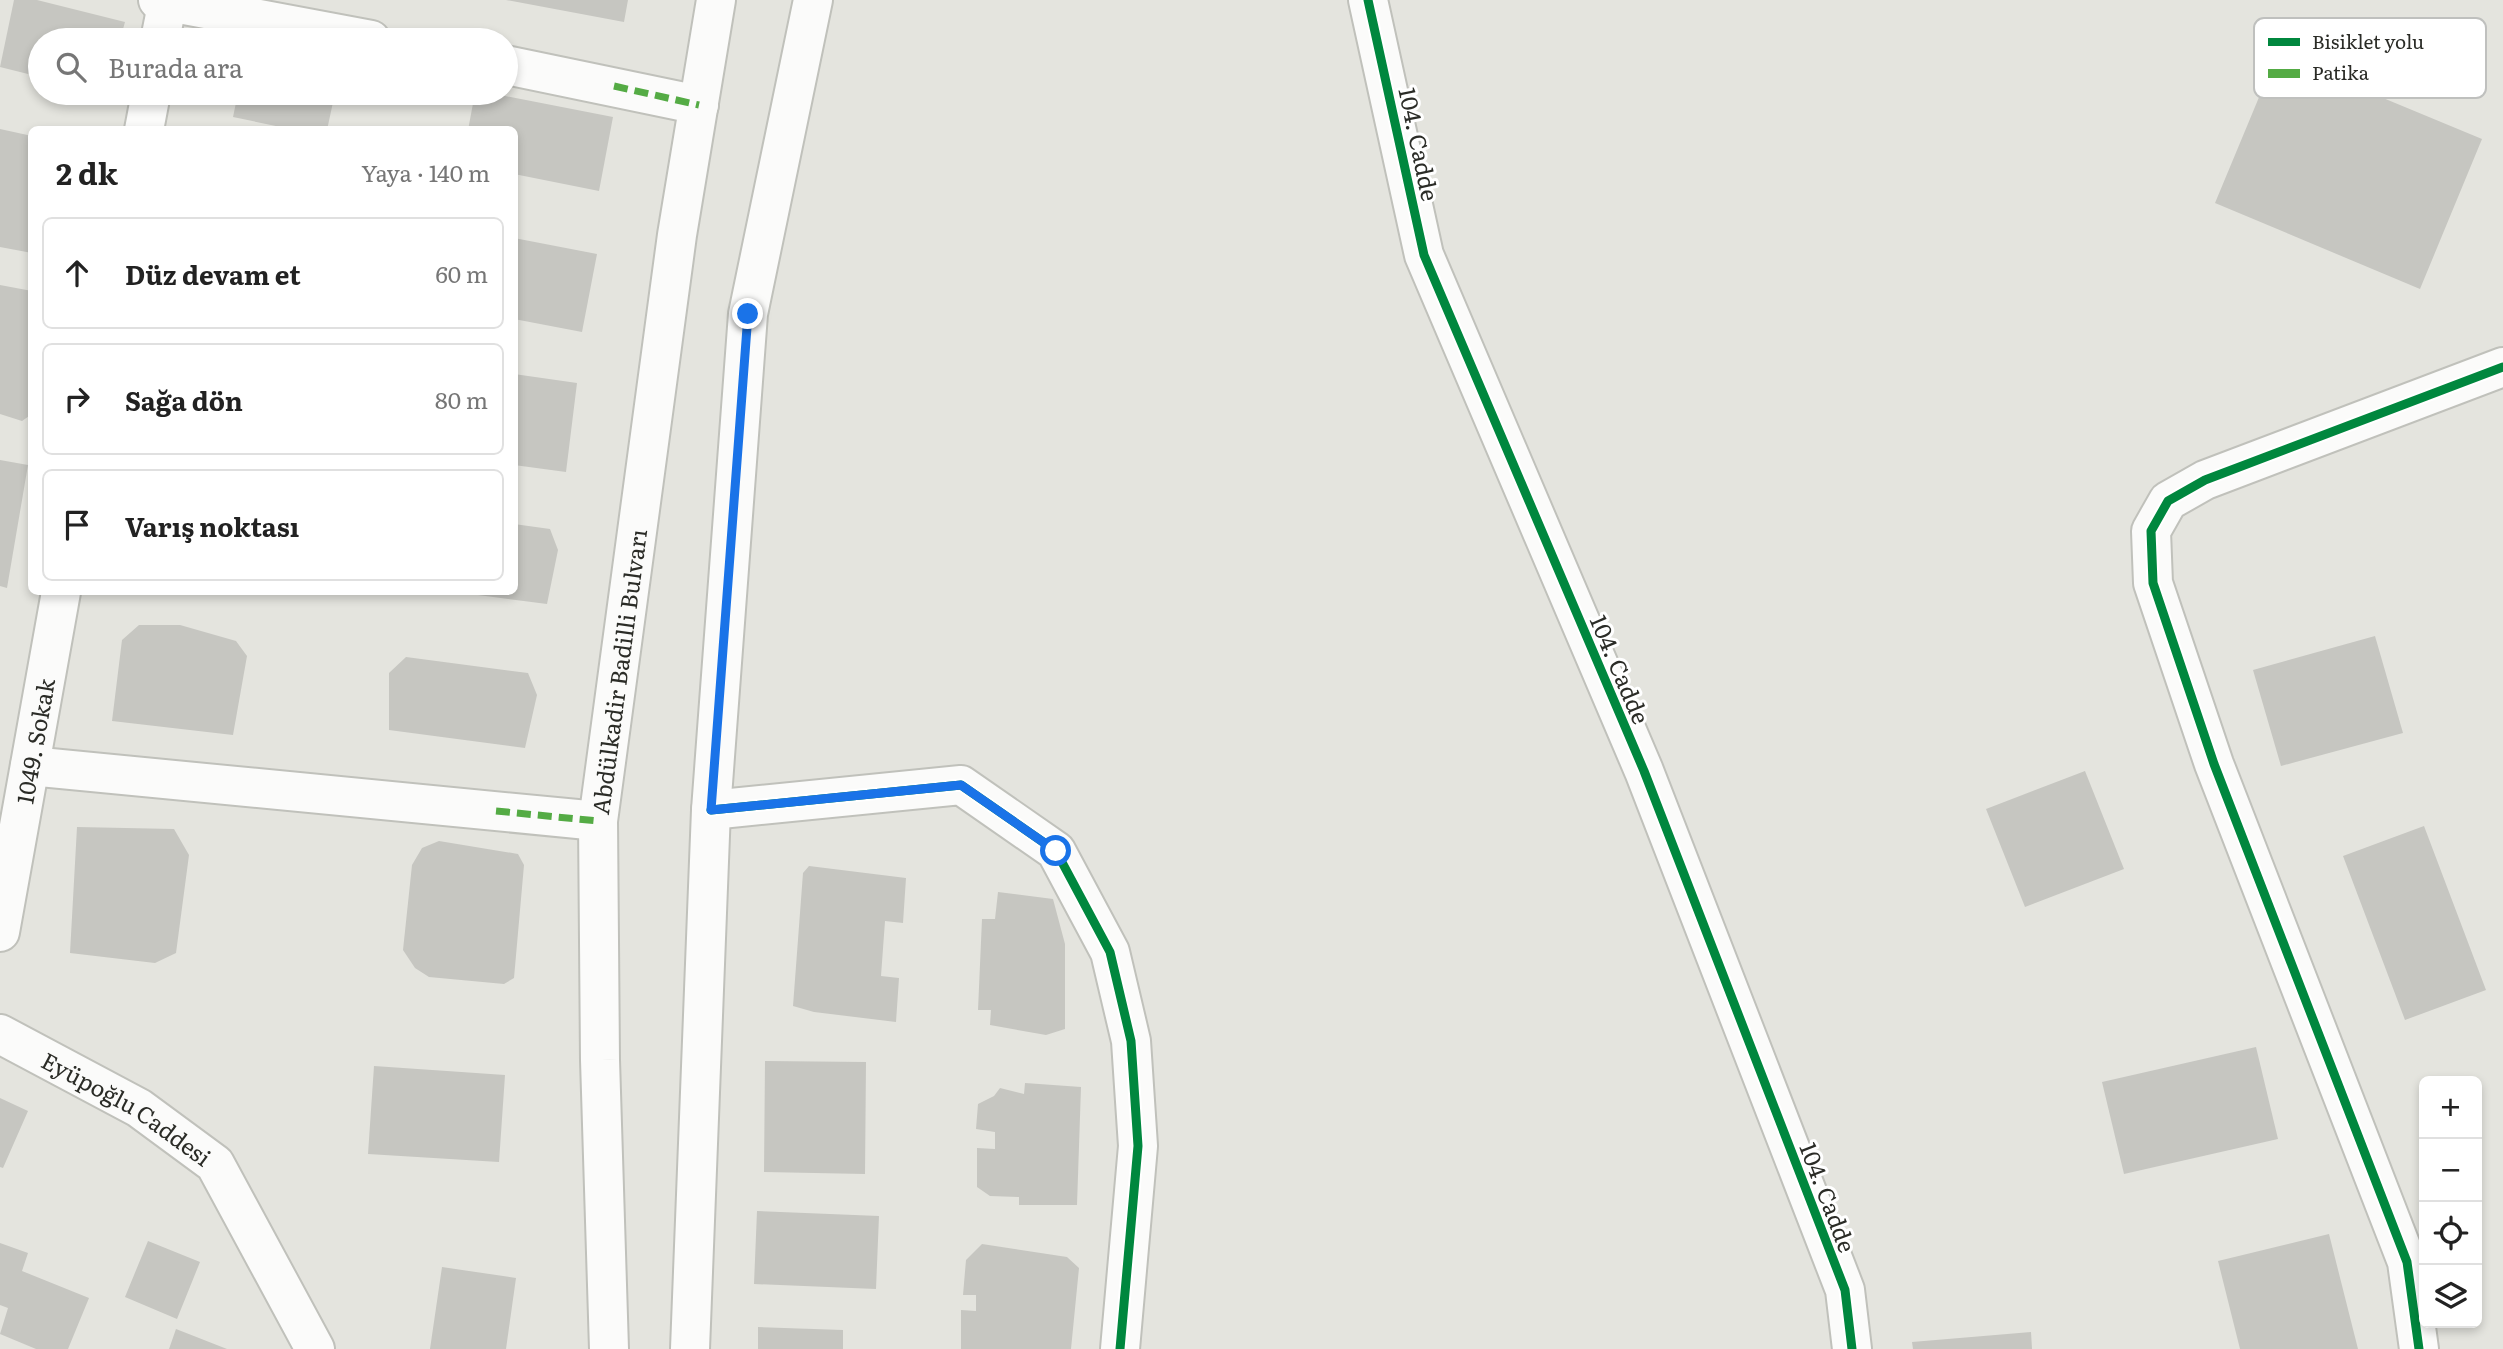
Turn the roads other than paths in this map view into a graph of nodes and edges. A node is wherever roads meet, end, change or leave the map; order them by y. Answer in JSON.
{"nodes":[{"id":1,"x":716,"y":0,"type":"edge"},
{"id":2,"x":813,"y":0,"type":"edge"},
{"id":3,"x":1368,"y":0,"type":"edge"},
{"id":4,"x":164,"y":1,"type":"edge"},
{"id":5,"x":161,"y":28,"type":"edge"},
{"id":6,"x":307,"y":28,"type":"edge"},
{"id":7,"x":518,"y":67,"type":"edge"},
{"id":8,"x":149,"y":105,"type":"edge"},
{"id":9,"x":699,"y":105,"type":"junction"},
{"id":10,"x":145,"y":126,"type":"edge"},
{"id":11,"x":2503,"y":368,"type":"edge"},
{"id":12,"x":60,"y":595,"type":"edge"},
{"id":13,"x":30,"y":766,"type":"junction"},
{"id":14,"x":711,"y":810,"type":"junction"},
{"id":15,"x":598,"y":821,"type":"junction"},
{"id":16,"x":0,"y":932,"type":"edge"},
{"id":17,"x":0,"y":1034,"type":"edge"},
{"id":18,"x":315,"y":1349,"type":"edge"},
{"id":19,"x":610,"y":1349,"type":"edge"},
{"id":20,"x":690,"y":1349,"type":"edge"},
{"id":21,"x":1121,"y":1349,"type":"edge"},
{"id":22,"x":1852,"y":1349,"type":"edge"},
{"id":23,"x":2419,"y":1349,"type":"edge"}],
"edges":[{"from":1,"to":9,"type":"street","name":"Abdülkadir Badilli Bulvarı"},
{"from":2,"to":14,"type":"street"},
{"from":3,"to":22,"type":"street","name":"104. Cadde"},
{"from":4,"to":5,"type":"street"},
{"from":4,"to":6,"type":"street"},
{"from":7,"to":9,"type":"street"},
{"from":8,"to":10,"type":"street"},
{"from":9,"to":15,"type":"street","name":"Abdülkadir Badilli Bulvarı"},
{"from":11,"to":23,"type":"street"},
{"from":12,"to":13,"type":"street","name":"1049. Sokak"},
{"from":13,"to":15,"type":"street"},
{"from":13,"to":16,"type":"street","name":"1049. Sokak"},
{"from":14,"to":20,"type":"street"},
{"from":14,"to":21,"type":"street"},
{"from":15,"to":19,"type":"street","name":"Abdülkadir Badilli Bulvarı"},
{"from":17,"to":18,"type":"street","name":"Eyüpoğlu Caddesi"}]}
